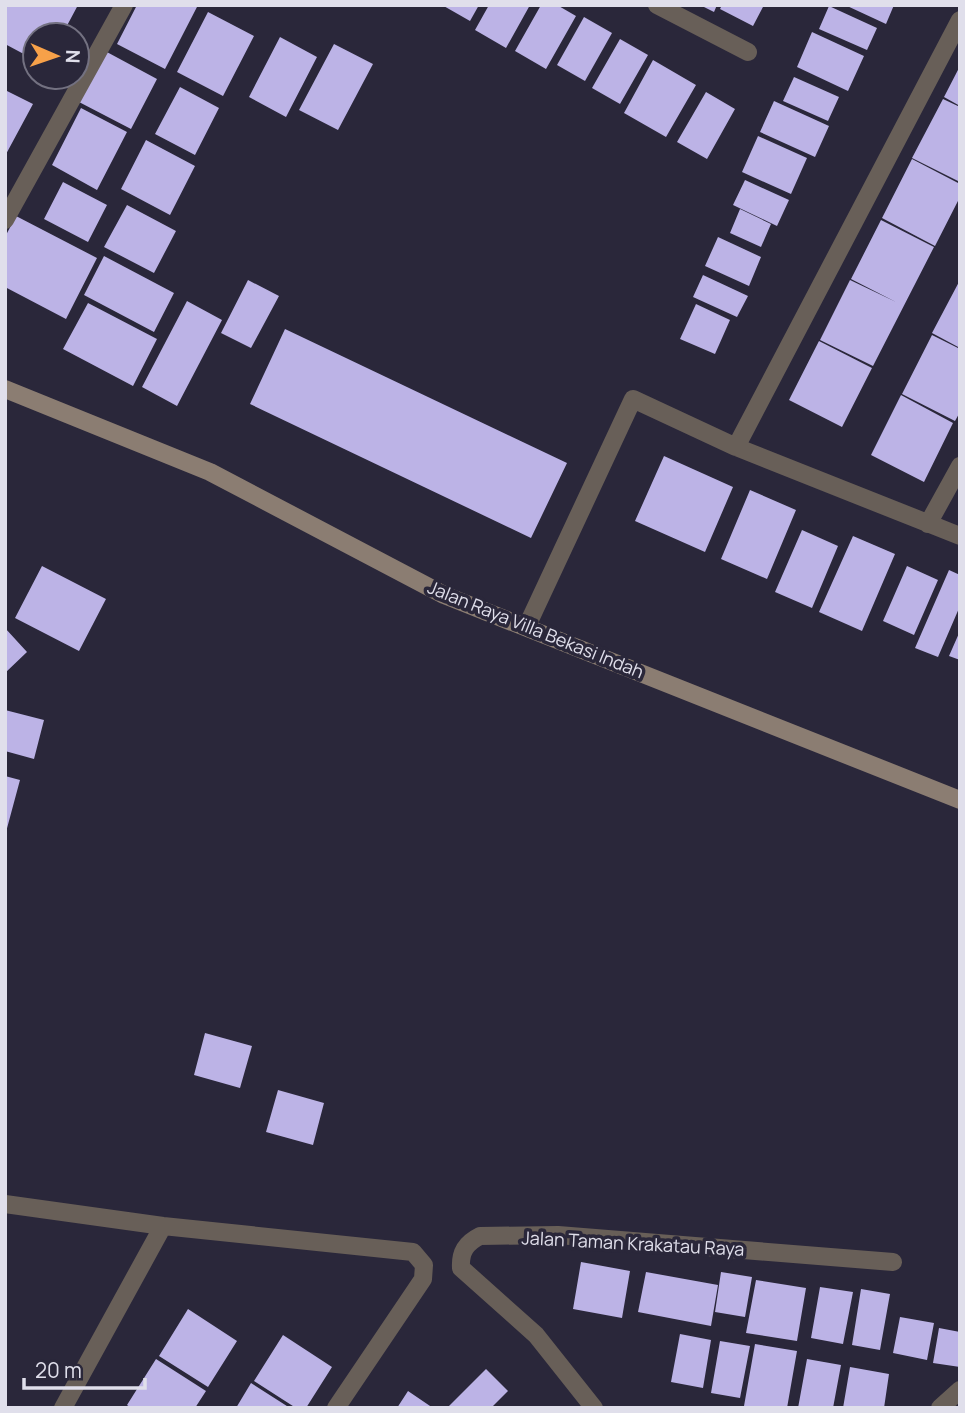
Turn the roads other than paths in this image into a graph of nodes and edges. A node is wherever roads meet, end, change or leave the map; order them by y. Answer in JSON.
{"nodes":[{"id":1,"x":124,"y":5,"type":"edge"},
{"id":2,"x":657,"y":5,"type":"edge"},
{"id":3,"x":960,"y":20,"type":"edge"},
{"id":4,"x":748,"y":52,"type":"dead end"},
{"id":5,"x":5,"y":220,"type":"edge"},
{"id":6,"x":5,"y":389,"type":"edge"},
{"id":7,"x":736,"y":447,"type":"junction"},
{"id":8,"x":960,"y":466,"type":"edge"},
{"id":9,"x":928,"y":524,"type":"junction"},
{"id":10,"x":960,"y":536,"type":"edge"},
{"id":11,"x":527,"y":626,"type":"junction"},
{"id":12,"x":960,"y":800,"type":"edge"},
{"id":13,"x":5,"y":1204,"type":"edge"},
{"id":14,"x":163,"y":1226,"type":"junction"},
{"id":15,"x":893,"y":1262,"type":"dead end"},
{"id":16,"x":960,"y":1390,"type":"edge"},
{"id":17,"x":63,"y":1408,"type":"edge"},
{"id":18,"x":337,"y":1408,"type":"edge"},
{"id":19,"x":594,"y":1408,"type":"edge"},
{"id":20,"x":940,"y":1408,"type":"edge"}],
"edges":[{"from":1,"to":5,"type":"street"},
{"from":2,"to":4,"type":"street"},
{"from":3,"to":7,"type":"street"},
{"from":6,"to":11,"type":"main road","name":"Jalan Raya Villa Bekasi Indah"},
{"from":7,"to":9,"type":"street"},
{"from":7,"to":11,"type":"street"},
{"from":8,"to":9,"type":"street"},
{"from":9,"to":10,"type":"street"},
{"from":11,"to":12,"type":"main road","name":"Jalan Raya Villa Bekasi Indah"},
{"from":13,"to":14,"type":"street"},
{"from":14,"to":17,"type":"street"},
{"from":14,"to":18,"type":"street"},
{"from":15,"to":19,"type":"street","name":"Jalan Taman Krakatau Raya"},
{"from":16,"to":20,"type":"street"}]}
